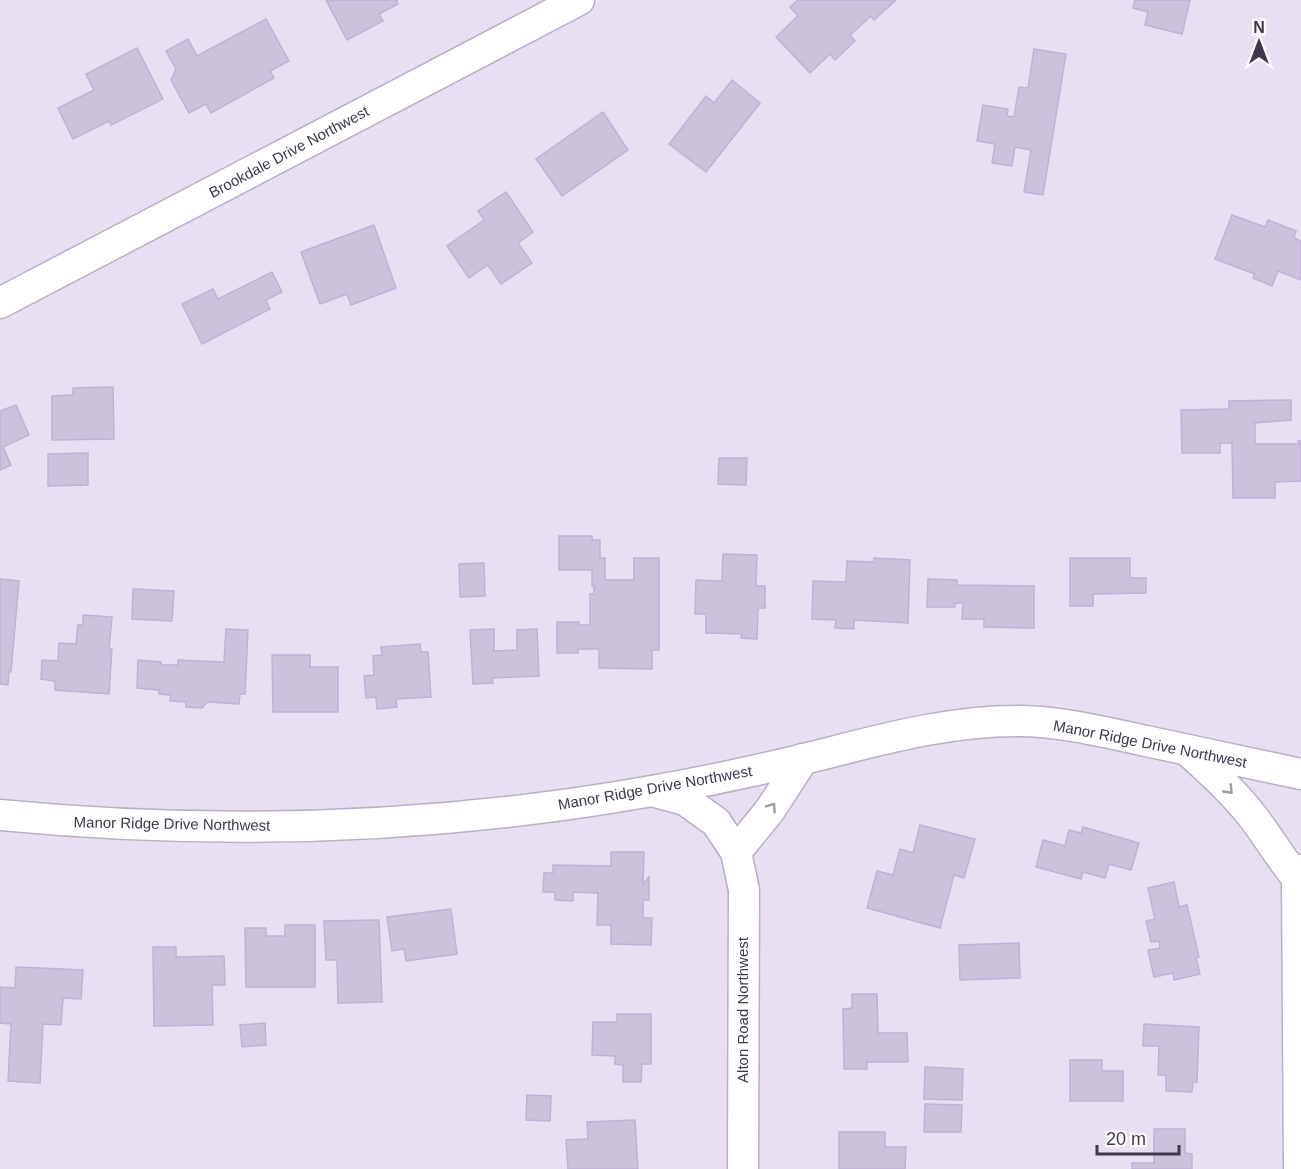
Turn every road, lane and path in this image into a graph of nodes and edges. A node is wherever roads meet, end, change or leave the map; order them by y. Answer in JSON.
{"nodes":[{"id":1,"x":579,"y":0,"type":"edge"},
{"id":2,"x":0,"y":303,"type":"edge"},
{"id":3,"x":1186,"y":750,"type":"junction"},
{"id":4,"x":803,"y":759,"type":"junction"},
{"id":5,"x":1301,"y":774,"type":"edge"},
{"id":6,"x":652,"y":791,"type":"junction"},
{"id":7,"x":0,"y":815,"type":"edge"},
{"id":8,"x":736,"y":852,"type":"junction"},
{"id":9,"x":1299,"y":874,"type":"edge"},
{"id":10,"x":743,"y":1169,"type":"edge"},
{"id":11,"x":1299,"y":1169,"type":"edge"}],
"edges":[{"from":1,"to":2,"type":"street","name":"Brookdale Drive Northwest"},
{"from":3,"to":4,"type":"street","name":"Manor Ridge Drive Northwest"},
{"from":3,"to":5,"type":"street","name":"Manor Ridge Drive Northwest"},
{"from":3,"to":9,"type":"street","one_way":true},
{"from":4,"to":6,"type":"street","name":"Manor Ridge Drive Northwest"},
{"from":8,"to":4,"type":"street","one_way":true},
{"from":6,"to":7,"type":"street","name":"Manor Ridge Drive Northwest"},
{"from":6,"to":8,"type":"street","name":"Alton Road Northwest"},
{"from":8,"to":10,"type":"street","name":"Alton Road Northwest"},
{"from":9,"to":11,"type":"street"}]}
